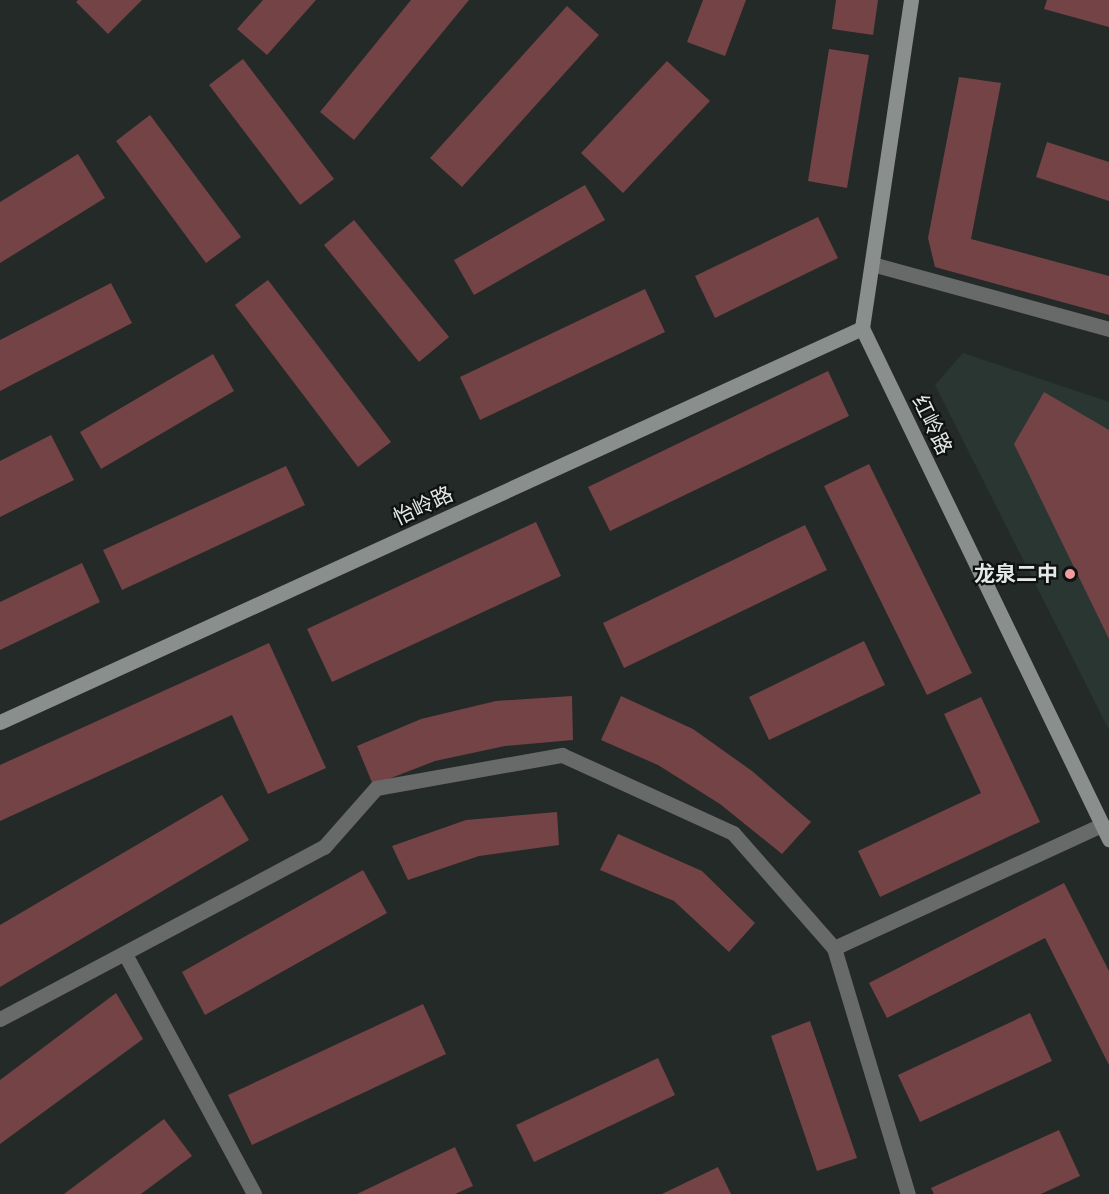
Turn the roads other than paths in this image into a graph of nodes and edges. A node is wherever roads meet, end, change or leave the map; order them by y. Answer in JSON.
{"nodes":[{"id":1,"x":911,"y":0,"type":"edge"},
{"id":2,"x":872,"y":264,"type":"junction"},
{"id":3,"x":862,"y":328,"type":"junction"},
{"id":4,"x":1109,"y":329,"type":"edge"},
{"id":5,"x":0,"y":722,"type":"edge"},
{"id":6,"x":1102,"y":825,"type":"junction"},
{"id":7,"x":1109,"y":839,"type":"edge"},
{"id":8,"x":834,"y":948,"type":"junction"},
{"id":9,"x":125,"y":954,"type":"junction"},
{"id":10,"x":0,"y":1019,"type":"edge"},
{"id":11,"x":254,"y":1194,"type":"edge"},
{"id":12,"x":908,"y":1194,"type":"edge"}],
"edges":[{"from":1,"to":2,"type":"street"},
{"from":2,"to":3,"type":"street"},
{"from":2,"to":4,"type":"street"},
{"from":3,"to":5,"type":"street","name":"怡岭路"},
{"from":3,"to":6,"type":"street","name":"红岭路"},
{"from":6,"to":7,"type":"street","name":"红岭路"},
{"from":6,"to":8,"type":"street"},
{"from":8,"to":9,"type":"street"},
{"from":8,"to":12,"type":"street"},
{"from":9,"to":10,"type":"street"},
{"from":9,"to":11,"type":"street"}]}
